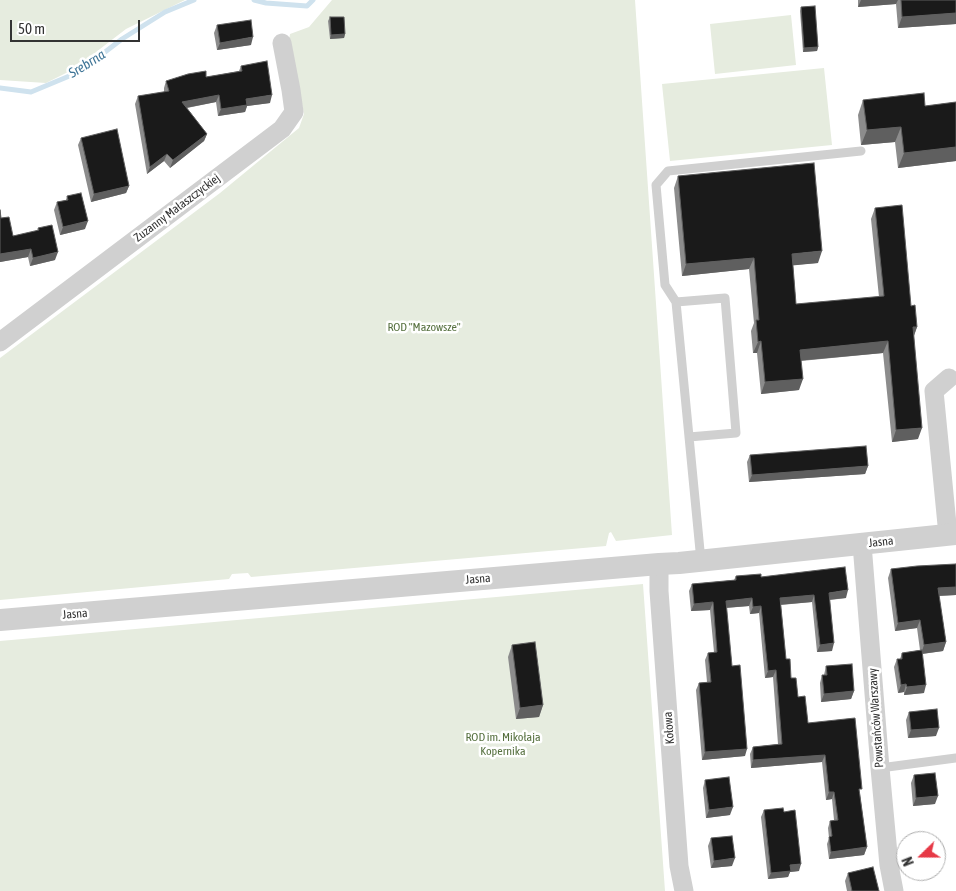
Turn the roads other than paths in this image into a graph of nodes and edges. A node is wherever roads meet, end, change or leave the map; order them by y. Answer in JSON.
{"nodes":[{"id":1,"x":282,"y":43,"type":"dead end"},
{"id":2,"x":861,"y":151,"type":"dead end"},
{"id":3,"x":676,"y":302,"type":"junction"},
{"id":4,"x":0,"y":342,"type":"edge"},
{"id":5,"x":949,"y":378,"type":"dead end"},
{"id":6,"x":689,"y":437,"type":"junction"},
{"id":7,"x":952,"y":535,"type":"edge"},
{"id":8,"x":862,"y":544,"type":"junction"},
{"id":9,"x":701,"y":561,"type":"junction"},
{"id":10,"x":659,"y":564,"type":"junction"},
{"id":11,"x":0,"y":620,"type":"edge"},
{"id":12,"x":956,"y":758,"type":"edge"},
{"id":13,"x":880,"y":768,"type":"junction"},
{"id":14,"x":684,"y":891,"type":"edge"},
{"id":15,"x":894,"y":891,"type":"edge"}],
"edges":[{"from":1,"to":4,"type":"street","name":"Zuzanny Małaszczyckiej"},
{"from":2,"to":3,"type":"lane"},
{"from":3,"to":6,"type":"lane"},
{"from":3,"to":6,"type":"lane"},
{"from":5,"to":7,"type":"street"},
{"from":6,"to":9,"type":"lane"},
{"from":7,"to":8,"type":"street","name":"Jasna"},
{"from":8,"to":9,"type":"street","name":"Jasna"},
{"from":8,"to":13,"type":"street","name":"Powstańców Warszawy"},
{"from":9,"to":10,"type":"street","name":"Jasna"},
{"from":10,"to":11,"type":"street","name":"Jasna"},
{"from":10,"to":14,"type":"street","name":"Kołowa"},
{"from":12,"to":13,"type":"lane"},
{"from":13,"to":15,"type":"street","name":"Powstańców Warszawy"}]}
